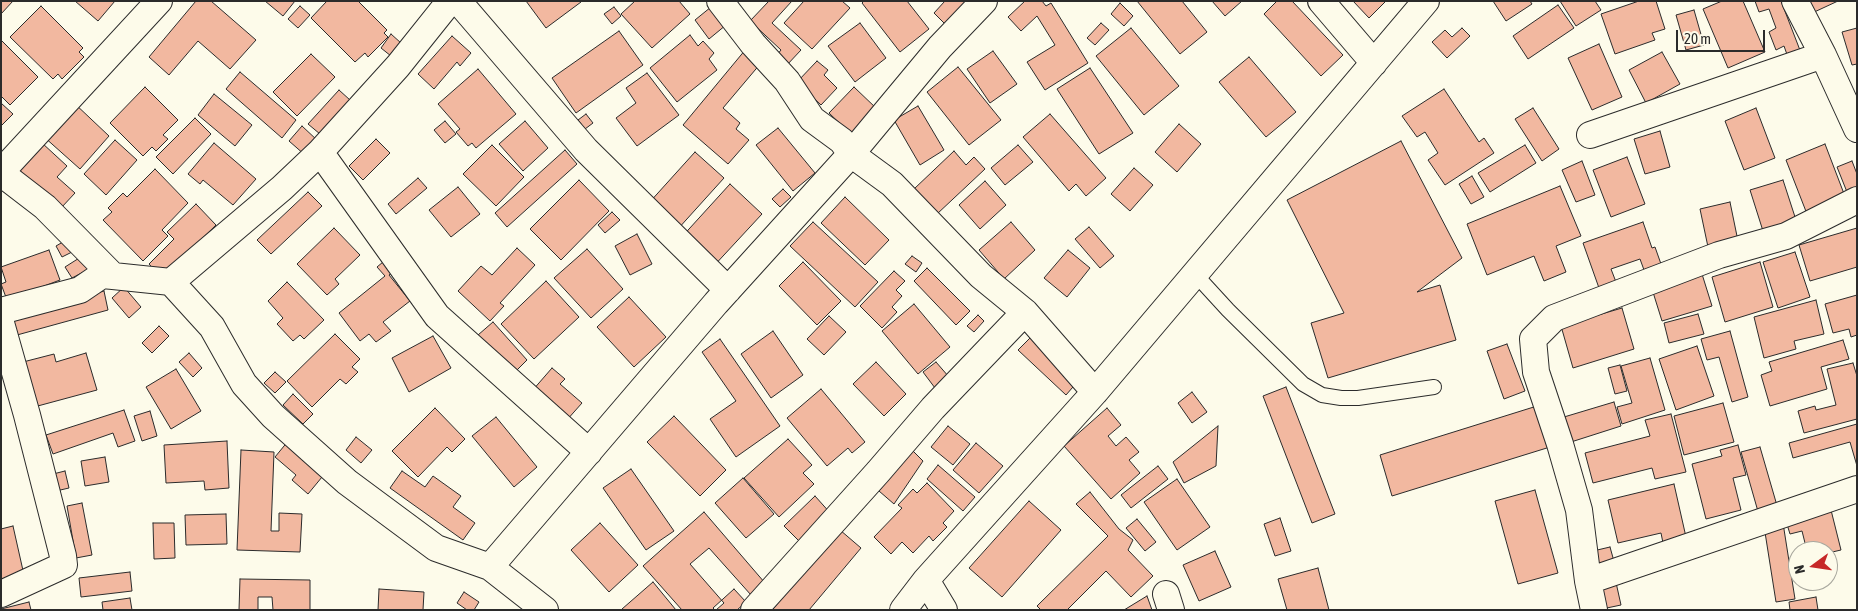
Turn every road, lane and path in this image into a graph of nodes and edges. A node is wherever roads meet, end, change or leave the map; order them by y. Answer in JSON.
{"nodes":[{"id":1,"x":159,"y":1,"type":"edge"},
{"id":2,"x":450,"y":1,"type":"edge"},
{"id":3,"x":458,"y":1,"type":"edge"},
{"id":4,"x":984,"y":1,"type":"edge"},
{"id":5,"x":1321,"y":1,"type":"edge"},
{"id":6,"x":1426,"y":1,"type":"edge"},
{"id":7,"x":1795,"y":1,"type":"edge"},
{"id":8,"x":733,"y":6,"type":"edge"},
{"id":9,"x":1823,"y":55,"type":"junction"},
{"id":10,"x":1374,"y":63,"type":"junction"},
{"id":11,"x":1857,"y":129,"type":"edge"},
{"id":12,"x":1590,"y":135,"type":"dead end"},
{"id":13,"x":320,"y":152,"type":"junction"},
{"id":14,"x":851,"y":154,"type":"junction"},
{"id":15,"x":1,"y":173,"type":"edge"},
{"id":16,"x":1857,"y":200,"type":"edge"},
{"id":17,"x":1195,"y":274,"type":"junction"},
{"id":18,"x":113,"y":276,"type":"junction"},
{"id":19,"x":171,"y":282,"type":"junction"},
{"id":20,"x":728,"y":290,"type":"junction"},
{"id":21,"x":1,"y":311,"type":"edge"},
{"id":22,"x":1025,"y":312,"type":"junction"},
{"id":23,"x":1,"y":323,"type":"edge"},
{"id":24,"x":1434,"y":387,"type":"dead end"},
{"id":25,"x":1095,"y":392,"type":"junction"},
{"id":26,"x":590,"y":452,"type":"junction"},
{"id":27,"x":1857,"y":489,"type":"edge"},
{"id":28,"x":490,"y":567,"type":"junction"},
{"id":29,"x":926,"y":580,"type":"junction"},
{"id":30,"x":1588,"y":581,"type":"junction"},
{"id":31,"x":1,"y":594,"type":"edge"},
{"id":32,"x":545,"y":610,"type":"edge"},
{"id":33,"x":754,"y":610,"type":"edge"},
{"id":34,"x":904,"y":610,"type":"edge"},
{"id":35,"x":944,"y":610,"type":"edge"},
{"id":36,"x":1594,"y":610,"type":"edge"}],
"edges":[{"from":1,"to":15,"type":"street"},
{"from":2,"to":13,"type":"street"},
{"from":3,"to":20,"type":"street"},
{"from":4,"to":14,"type":"street"},
{"from":5,"to":10,"type":"street"},
{"from":6,"to":10,"type":"street"},
{"from":7,"to":9,"type":"street"},
{"from":8,"to":14,"type":"street"},
{"from":9,"to":11,"type":"street"},
{"from":9,"to":12,"type":"street"},
{"from":10,"to":17,"type":"street"},
{"from":13,"to":19,"type":"street"},
{"from":13,"to":26,"type":"street"},
{"from":14,"to":20,"type":"street"},
{"from":14,"to":22,"type":"street"},
{"from":15,"to":18,"type":"street"},
{"from":16,"to":30,"type":"street"},
{"from":17,"to":24,"type":"lane"},
{"from":17,"to":25,"type":"street"},
{"from":18,"to":19,"type":"street"},
{"from":18,"to":21,"type":"street"},
{"from":19,"to":28,"type":"street"},
{"from":20,"to":26,"type":"street"},
{"from":22,"to":25,"type":"street"},
{"from":22,"to":33,"type":"street"},
{"from":23,"to":31,"type":"street"},
{"from":25,"to":29,"type":"street"},
{"from":26,"to":28,"type":"street"},
{"from":27,"to":30,"type":"street"},
{"from":28,"to":32,"type":"street"},
{"from":29,"to":34,"type":"street"},
{"from":29,"to":35,"type":"street"},
{"from":30,"to":36,"type":"street"}]}
